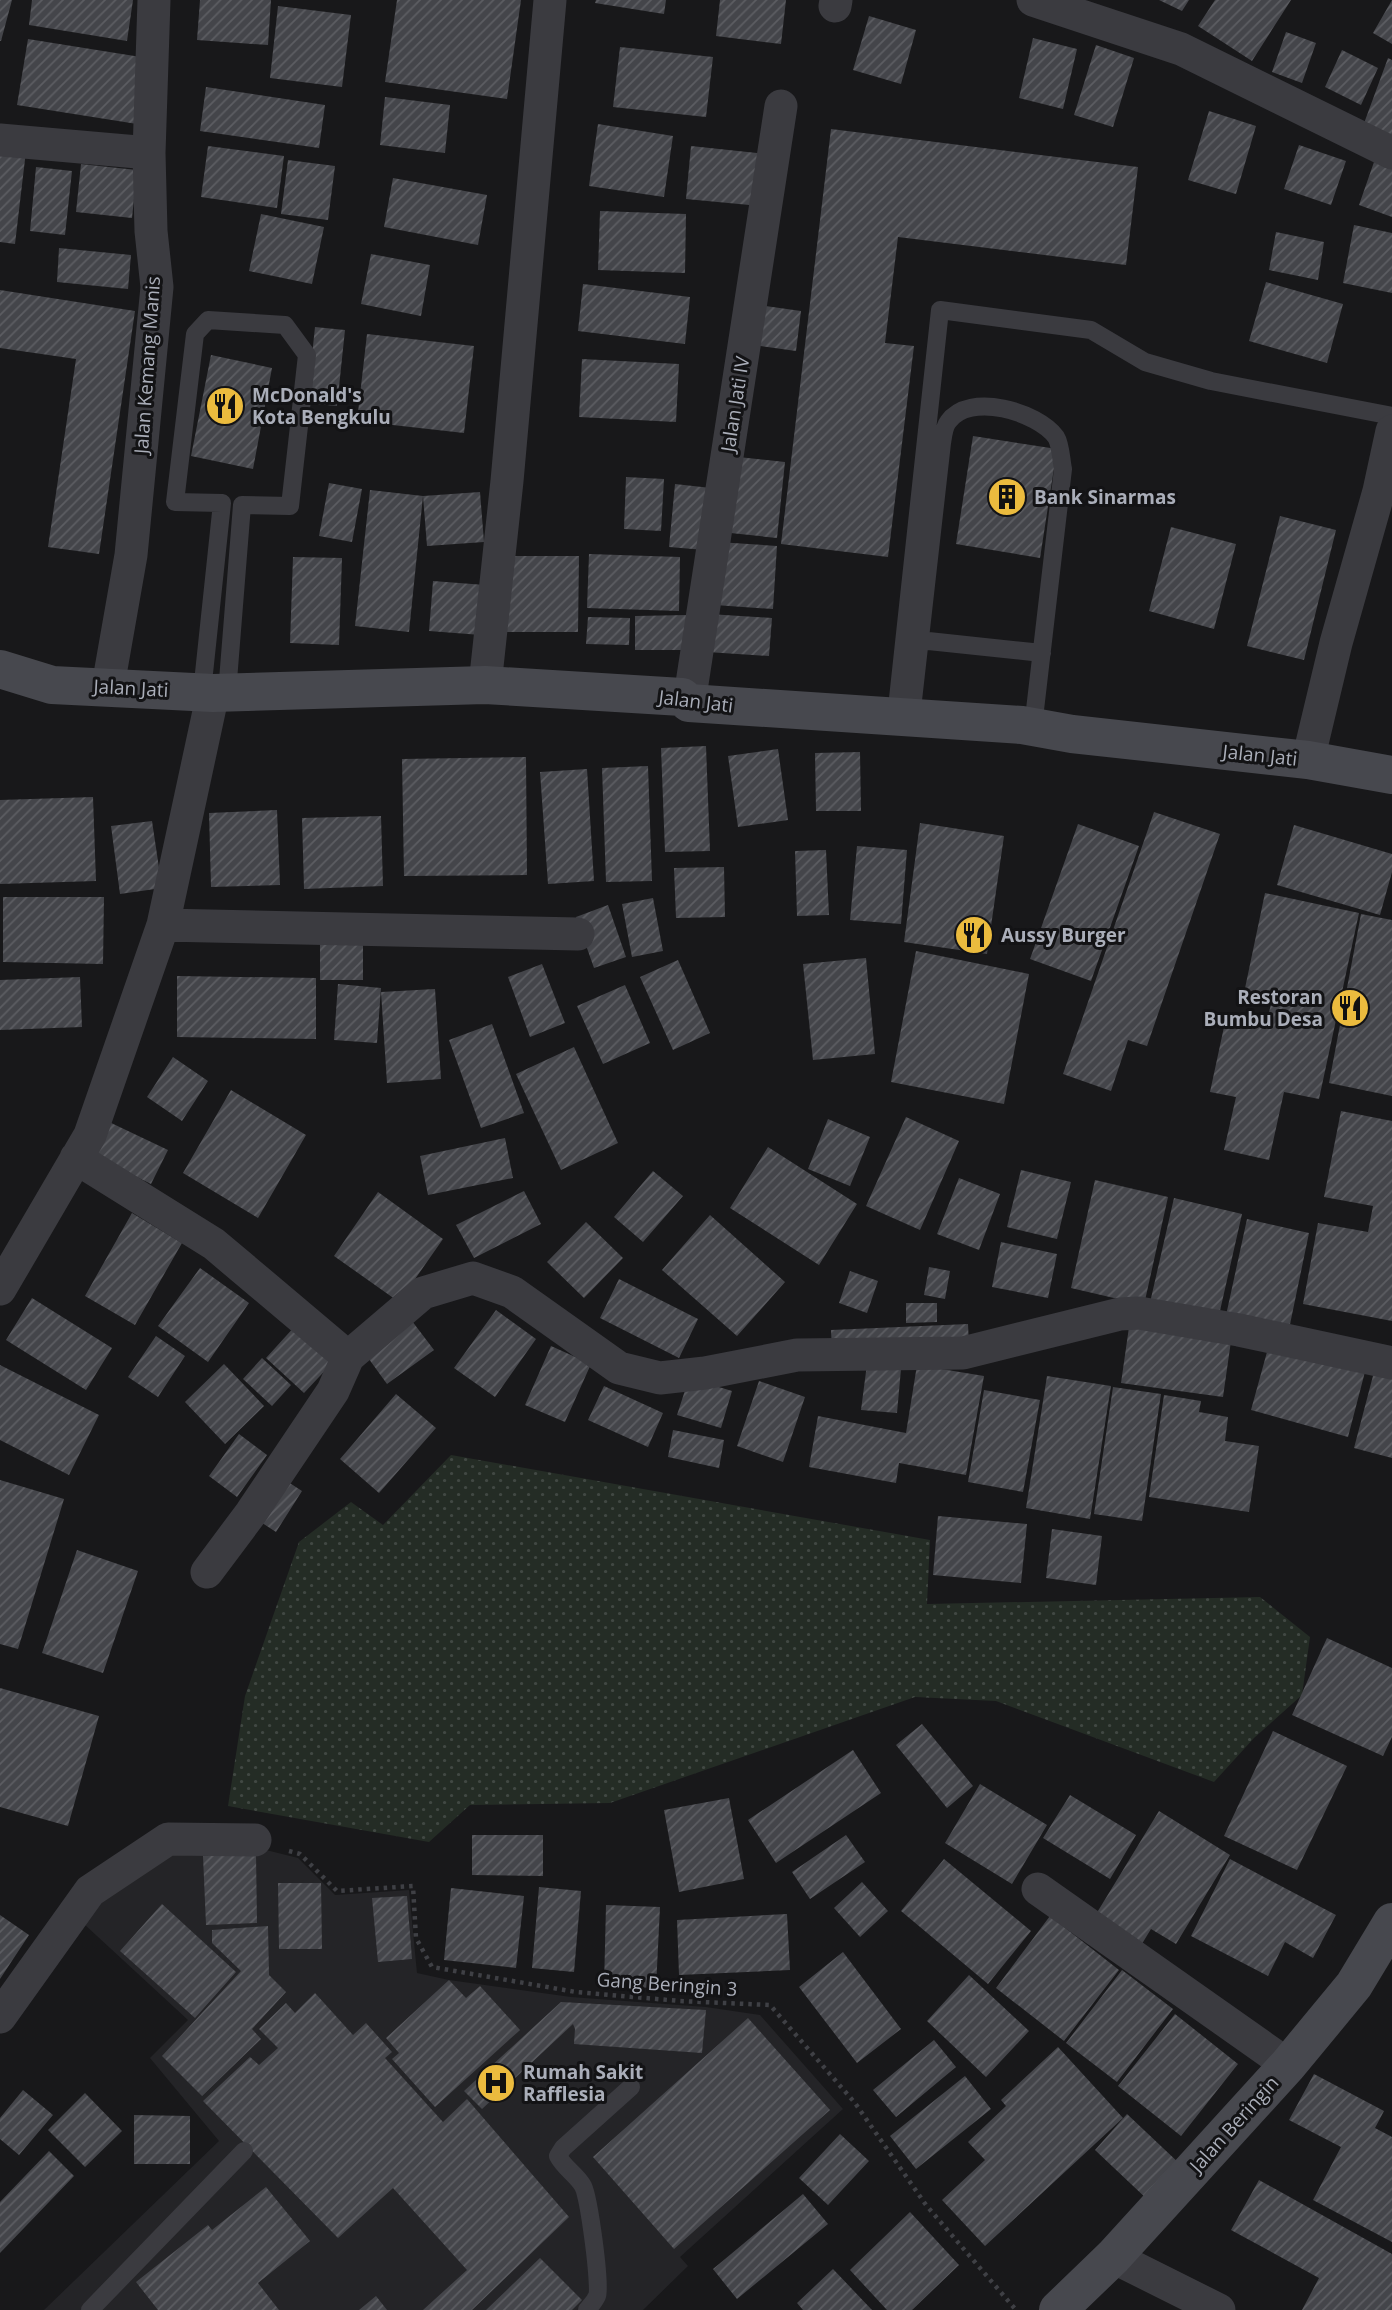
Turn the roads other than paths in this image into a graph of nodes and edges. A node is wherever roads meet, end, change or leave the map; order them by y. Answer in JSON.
{"nodes":[{"id":1,"x":154,"y":0,"type":"edge"},
{"id":2,"x":550,"y":0,"type":"edge"},
{"id":3,"x":1033,"y":0,"type":"edge"},
{"id":4,"x":781,"y":106,"type":"dead end"},
{"id":5,"x":0,"y":140,"type":"edge"},
{"id":6,"x":149,"y":153,"type":"junction"},
{"id":7,"x":1392,"y":153,"type":"edge"},
{"id":8,"x":1392,"y":416,"type":"edge"},
{"id":9,"x":1392,"y":431,"type":"edge"},
{"id":10,"x":919,"y":640,"type":"junction"},
{"id":11,"x":1042,"y":653,"type":"junction"},
{"id":12,"x":0,"y":669,"type":"edge"},
{"id":13,"x":485,"y":685,"type":"junction"},
{"id":14,"x":108,"y":686,"type":"junction"},
{"id":15,"x":214,"y":693,"type":"junction"},
{"id":16,"x":689,"y":703,"type":"junction"},
{"id":17,"x":903,"y":717,"type":"junction"},
{"id":18,"x":1033,"y":727,"type":"junction"},
{"id":19,"x":1308,"y":760,"type":"junction"},
{"id":20,"x":1392,"y":775,"type":"edge"},
{"id":21,"x":163,"y":925,"type":"junction"},
{"id":22,"x":578,"y":934,"type":"dead end"},
{"id":23,"x":76,"y":1158,"type":"junction"},
{"id":24,"x":0,"y":1289,"type":"edge"},
{"id":25,"x":348,"y":1357,"type":"junction"},
{"id":26,"x":1392,"y":1363,"type":"edge"},
{"id":27,"x":208,"y":1572,"type":"dead end"},
{"id":28,"x":255,"y":1840,"type":"road end"},
{"id":29,"x":1038,"y":1889,"type":"dead end"},
{"id":30,"x":1392,"y":1922,"type":"edge"},
{"id":31,"x":0,"y":2017,"type":"edge"},
{"id":32,"x":1287,"y":2065,"type":"junction"},
{"id":33,"x":631,"y":2087,"type":"dead end"},
{"id":34,"x":244,"y":2151,"type":"dead end"},
{"id":35,"x":1113,"y":2257,"type":"junction"},
{"id":36,"x":90,"y":2310,"type":"edge"},
{"id":37,"x":587,"y":2310,"type":"edge"},
{"id":38,"x":1058,"y":2310,"type":"edge"},
{"id":39,"x":1220,"y":2310,"type":"edge"}],
"edges":[{"from":1,"to":6,"type":"street","name":"Jalan Kemang Manis"},
{"from":2,"to":13,"type":"street"},
{"from":3,"to":7,"type":"street"},
{"from":4,"to":16,"type":"street","name":"Jalan Jati IV"},
{"from":5,"to":6,"type":"street"},
{"from":6,"to":14,"type":"street","name":"Jalan Kemang Manis"},
{"from":8,"to":17,"type":"lane"},
{"from":9,"to":19,"type":"street"},
{"from":10,"to":11,"type":"lane"},
{"from":10,"to":11,"type":"lane"},
{"from":10,"to":17,"type":"lane"},
{"from":11,"to":18,"type":"lane"},
{"from":12,"to":14,"type":"street","name":"Jalan Jati"},
{"from":13,"to":15,"type":"street","name":"Jalan Jati"},
{"from":13,"to":16,"type":"street","name":"Jalan Jati"},
{"from":14,"to":15,"type":"street","name":"Jalan Jati"},
{"from":15,"to":15,"type":"lane"},
{"from":15,"to":21,"type":"street"},
{"from":16,"to":17,"type":"street","name":"Jalan Jati"},
{"from":17,"to":18,"type":"street","name":"Jalan Jati"},
{"from":18,"to":19,"type":"street","name":"Jalan Jati"},
{"from":19,"to":20,"type":"street","name":"Jalan Jati"},
{"from":21,"to":22,"type":"street"},
{"from":21,"to":23,"type":"street"},
{"from":23,"to":24,"type":"street"},
{"from":23,"to":25,"type":"street"},
{"from":25,"to":26,"type":"street"},
{"from":25,"to":27,"type":"street"},
{"from":28,"to":31,"type":"street"},
{"from":29,"to":32,"type":"street"},
{"from":30,"to":32,"type":"street","name":"Jalan Beringin"},
{"from":32,"to":35,"type":"street","name":"Jalan Beringin"},
{"from":33,"to":37,"type":"lane"},
{"from":34,"to":36,"type":"lane"},
{"from":35,"to":38,"type":"street","name":"Jalan Beringin"},
{"from":35,"to":39,"type":"street"}]}
